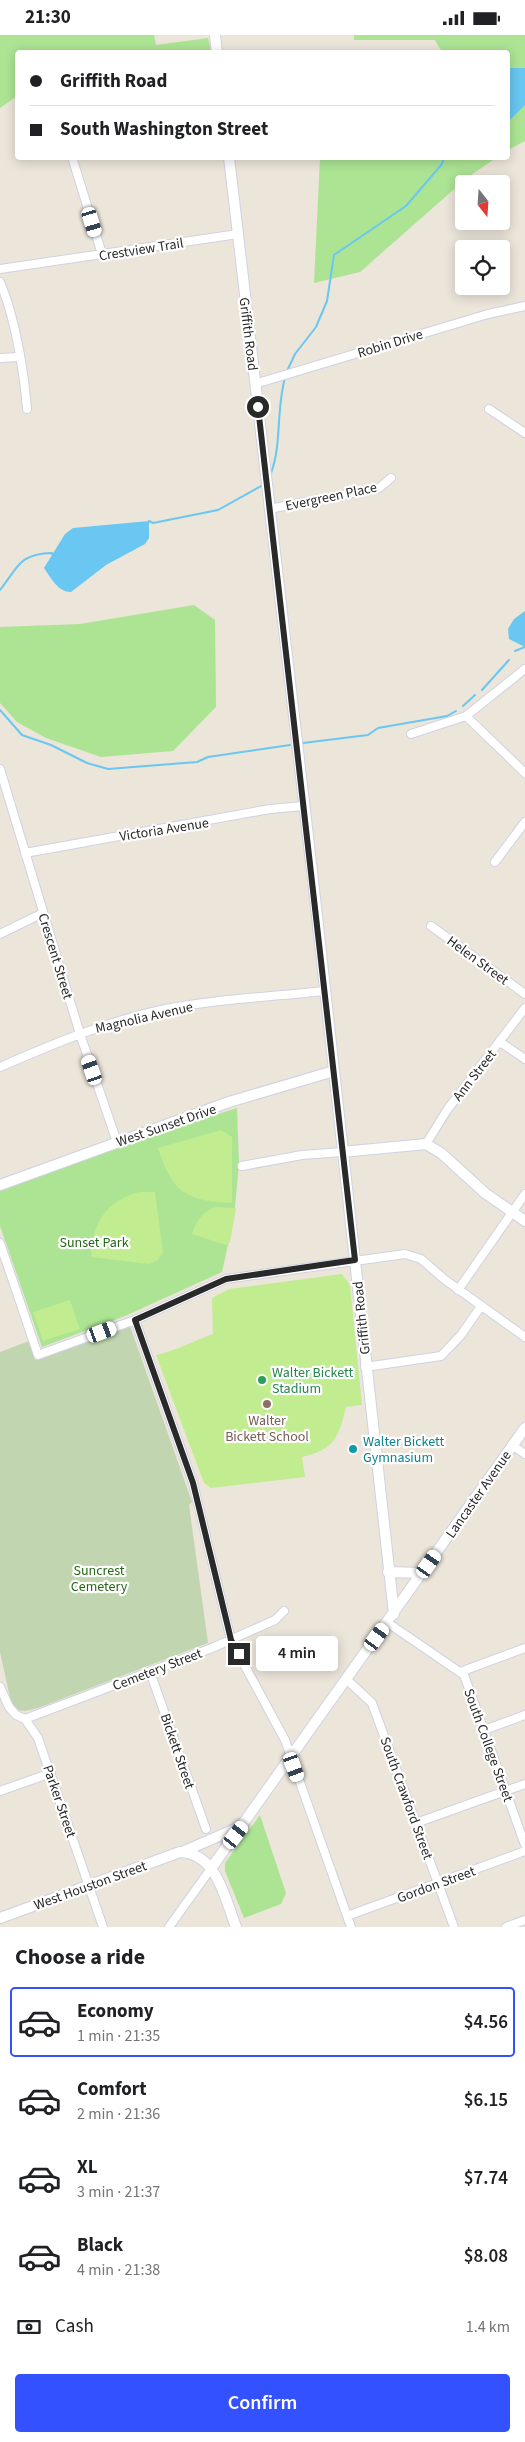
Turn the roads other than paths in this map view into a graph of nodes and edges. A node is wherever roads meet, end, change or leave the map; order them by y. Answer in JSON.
{"nodes":[{"id":1,"x":215,"y":35,"type":"edge"},
{"id":2,"x":217,"y":50,"type":"edge"},
{"id":3,"x":73,"y":160,"type":"edge"},
{"id":4,"x":229,"y":160,"type":"edge"},
{"id":5,"x":238,"y":234,"type":"junction"},
{"id":6,"x":102,"y":254,"type":"junction"},
{"id":7,"x":0,"y":269,"type":"edge"},
{"id":8,"x":0,"y":282,"type":"edge"},
{"id":9,"x":525,"y":306,"type":"edge"},
{"id":10,"x":19,"y":357,"type":"junction"},
{"id":11,"x":0,"y":358,"type":"edge"},
{"id":12,"x":255,"y":384,"type":"junction"},
{"id":13,"x":27,"y":409,"type":"dead end"},
{"id":14,"x":489,"y":409,"type":"dead end"},
{"id":15,"x":525,"y":433,"type":"edge"},
{"id":16,"x":391,"y":478,"type":"dead end"},
{"id":17,"x":269,"y":509,"type":"junction"},
{"id":18,"x":525,"y":669,"type":"edge"},
{"id":19,"x":466,"y":716,"type":"junction"},
{"id":20,"x":411,"y":734,"type":"dead end"},
{"id":21,"x":0,"y":769,"type":"edge"},
{"id":22,"x":525,"y":773,"type":"edge"},
{"id":23,"x":8,"y":795,"type":"junction"},
{"id":24,"x":0,"y":799,"type":"edge"},
{"id":25,"x":303,"y":806,"type":"junction"},
{"id":26,"x":525,"y":822,"type":"edge"},
{"id":27,"x":26,"y":853,"type":"junction"},
{"id":28,"x":496,"y":862,"type":"dead end"},
{"id":29,"x":43,"y":913,"type":"junction"},
{"id":30,"x":431,"y":926,"type":"dead end"},
{"id":31,"x":0,"y":934,"type":"edge"},
{"id":32,"x":324,"y":991,"type":"junction"},
{"id":33,"x":525,"y":994,"type":"edge"},
{"id":34,"x":525,"y":1008,"type":"edge"},
{"id":35,"x":80,"y":1034,"type":"junction"},
{"id":36,"x":500,"y":1041,"type":"junction"},
{"id":37,"x":525,"y":1059,"type":"edge"},
{"id":38,"x":0,"y":1067,"type":"edge"},
{"id":39,"x":334,"y":1071,"type":"junction"},
{"id":40,"x":117,"y":1142,"type":"junction"},
{"id":41,"x":426,"y":1144,"type":"junction"},
{"id":42,"x":342,"y":1151,"type":"junction"},
{"id":43,"x":242,"y":1166,"type":"dead end"},
{"id":44,"x":0,"y":1185,"type":"edge"},
{"id":45,"x":525,"y":1194,"type":"edge"},
{"id":46,"x":512,"y":1212,"type":"junction"},
{"id":47,"x":525,"y":1221,"type":"edge"},
{"id":48,"x":0,"y":1243,"type":"edge"},
{"id":49,"x":355,"y":1260,"type":"junction"},
{"id":50,"x":458,"y":1290,"type":"junction"},
{"id":51,"x":481,"y":1306,"type":"junction"},
{"id":52,"x":135,"y":1320,"type":"junction"},
{"id":53,"x":525,"y":1337,"type":"edge"},
{"id":54,"x":365,"y":1367,"type":"junction"},
{"id":55,"x":525,"y":1427,"type":"edge"},
{"id":56,"x":512,"y":1445,"type":"junction"},
{"id":57,"x":525,"y":1454,"type":"edge"},
{"id":58,"x":388,"y":1572,"type":"junction"},
{"id":59,"x":422,"y":1573,"type":"junction"},
{"id":60,"x":284,"y":1611,"type":"dead end"},
{"id":61,"x":391,"y":1619,"type":"junction"},
{"id":62,"x":231,"y":1640,"type":"junction"},
{"id":63,"x":525,"y":1648,"type":"edge"},
{"id":64,"x":460,"y":1671,"type":"junction"},
{"id":65,"x":150,"y":1672,"type":"junction"},
{"id":66,"x":346,"y":1679,"type":"junction"},
{"id":67,"x":0,"y":1687,"type":"edge"},
{"id":68,"x":525,"y":1715,"type":"edge"},
{"id":69,"x":25,"y":1719,"type":"junction"},
{"id":70,"x":484,"y":1731,"type":"junction"},
{"id":71,"x":290,"y":1757,"type":"junction"},
{"id":72,"x":51,"y":1773,"type":"junction"},
{"id":73,"x":525,"y":1783,"type":"edge"},
{"id":74,"x":505,"y":1790,"type":"junction"},
{"id":75,"x":0,"y":1791,"type":"edge"},
{"id":76,"x":416,"y":1823,"type":"junction"},
{"id":77,"x":245,"y":1824,"type":"junction"},
{"id":78,"x":206,"y":1829,"type":"dead end"},
{"id":79,"x":525,"y":1845,"type":"edge"},
{"id":80,"x":525,"y":1851,"type":"edge"},
{"id":81,"x":180,"y":1852,"type":"junction"},
{"id":82,"x":212,"y":1867,"type":"junction"},
{"id":83,"x":438,"y":1883,"type":"junction"},
{"id":84,"x":89,"y":1885,"type":"junction"},
{"id":85,"x":347,"y":1916,"type":"junction"},
{"id":86,"x":0,"y":1918,"type":"edge"},
{"id":87,"x":525,"y":1920,"type":"edge"},
{"id":88,"x":104,"y":1927,"type":"edge"},
{"id":89,"x":169,"y":1927,"type":"edge"},
{"id":90,"x":236,"y":1927,"type":"edge"},
{"id":91,"x":351,"y":1927,"type":"edge"},
{"id":92,"x":454,"y":1927,"type":"edge"},
{"id":93,"x":506,"y":1927,"type":"edge"}],
"edges":[{"from":1,"to":2,"type":"street"},
{"from":3,"to":6,"type":"street"},
{"from":4,"to":5,"type":"street","name":"Griffith Road"},
{"from":5,"to":6,"type":"street","name":"Crestview Trail"},
{"from":5,"to":12,"type":"street","name":"Griffith Road"},
{"from":6,"to":7,"type":"street","name":"Crestview Trail"},
{"from":8,"to":10,"type":"street"},
{"from":9,"to":12,"type":"street","name":"Robin Drive"},
{"from":10,"to":11,"type":"street"},
{"from":10,"to":13,"type":"street"},
{"from":12,"to":17,"type":"street","name":"Griffith Road"},
{"from":14,"to":15,"type":"street"},
{"from":16,"to":17,"type":"street","name":"Evergreen Place"},
{"from":17,"to":25,"type":"street","name":"Griffith Road"},
{"from":18,"to":19,"type":"street"},
{"from":19,"to":20,"type":"street"},
{"from":19,"to":22,"type":"street"},
{"from":21,"to":23,"type":"street","name":"Crescent Street"},
{"from":23,"to":24,"type":"street"},
{"from":23,"to":27,"type":"street","name":"Crescent Street"},
{"from":25,"to":27,"type":"street","name":"Victoria Avenue"},
{"from":25,"to":32,"type":"street","name":"Griffith Road"},
{"from":26,"to":28,"type":"street"},
{"from":27,"to":29,"type":"street","name":"Crescent Street"},
{"from":29,"to":31,"type":"street"},
{"from":29,"to":35,"type":"street","name":"Crescent Street"},
{"from":30,"to":33,"type":"street","name":"Helen Street"},
{"from":32,"to":35,"type":"street","name":"Magnolia Avenue"},
{"from":32,"to":39,"type":"street","name":"Griffith Road"},
{"from":34,"to":36,"type":"street","name":"Ann Street"},
{"from":35,"to":38,"type":"street","name":"Magnolia Avenue"},
{"from":35,"to":40,"type":"street","name":"Crescent Street"},
{"from":36,"to":37,"type":"street"},
{"from":36,"to":41,"type":"street","name":"Ann Street"},
{"from":39,"to":40,"type":"street","name":"West Sunset Drive"},
{"from":39,"to":42,"type":"street","name":"Griffith Road"},
{"from":40,"to":44,"type":"street","name":"West Sunset Drive"},
{"from":41,"to":42,"type":"street"},
{"from":41,"to":46,"type":"street"},
{"from":42,"to":43,"type":"street"},
{"from":42,"to":49,"type":"street","name":"Griffith Road"},
{"from":45,"to":46,"type":"street"},
{"from":46,"to":47,"type":"street"},
{"from":46,"to":50,"type":"street"},
{"from":48,"to":52,"type":"street"},
{"from":49,"to":50,"type":"street"},
{"from":49,"to":52,"type":"street"},
{"from":49,"to":54,"type":"street","name":"Griffith Road"},
{"from":50,"to":51,"type":"street"},
{"from":51,"to":53,"type":"street"},
{"from":51,"to":54,"type":"street"},
{"from":52,"to":62,"type":"street"},
{"from":54,"to":58,"type":"street","name":"Griffith Road"},
{"from":55,"to":56,"type":"street","name":"Lancaster Avenue"},
{"from":56,"to":57,"type":"street"},
{"from":56,"to":59,"type":"street","name":"Lancaster Avenue"},
{"from":58,"to":59,"type":"street"},
{"from":58,"to":61,"type":"street","name":"Griffith Road"},
{"from":59,"to":61,"type":"street","name":"Lancaster Avenue"},
{"from":60,"to":62,"type":"street","name":"Cemetery Street"},
{"from":61,"to":64,"type":"street","name":"South College Street"},
{"from":61,"to":66,"type":"street","name":"Lancaster Avenue"},
{"from":62,"to":65,"type":"street","name":"Cemetery Street"},
{"from":62,"to":71,"type":"street"},
{"from":63,"to":64,"type":"street"},
{"from":64,"to":70,"type":"street","name":"South College Street"},
{"from":65,"to":69,"type":"street","name":"Cemetery Street"},
{"from":65,"to":78,"type":"street","name":"Bickett Street"},
{"from":66,"to":71,"type":"street","name":"Lancaster Avenue"},
{"from":66,"to":76,"type":"street","name":"South Crawford Street"},
{"from":67,"to":69,"type":"street","name":"Parker Street"},
{"from":68,"to":70,"type":"street"},
{"from":69,"to":72,"type":"street","name":"Parker Street"},
{"from":70,"to":74,"type":"street","name":"South College Street"},
{"from":71,"to":77,"type":"street","name":"Lancaster Avenue"},
{"from":71,"to":85,"type":"street"},
{"from":72,"to":75,"type":"street"},
{"from":72,"to":84,"type":"street","name":"Parker Street"},
{"from":73,"to":74,"type":"street"},
{"from":74,"to":76,"type":"street"},
{"from":74,"to":79,"type":"street","name":"South College Street"},
{"from":76,"to":83,"type":"street","name":"South Crawford Street"},
{"from":77,"to":81,"type":"street","name":"West Houston Street"},
{"from":77,"to":82,"type":"street","name":"Lancaster Avenue"},
{"from":80,"to":83,"type":"street","name":"Gordon Street"},
{"from":81,"to":82,"type":"street"},
{"from":81,"to":84,"type":"street","name":"West Houston Street"},
{"from":82,"to":89,"type":"street","name":"Lancaster Avenue"},
{"from":82,"to":90,"type":"street"},
{"from":83,"to":85,"type":"street","name":"Gordon Street"},
{"from":83,"to":92,"type":"street","name":"South Crawford Street"},
{"from":84,"to":86,"type":"street","name":"West Houston Street"},
{"from":84,"to":88,"type":"street","name":"Parker Street"},
{"from":85,"to":91,"type":"street"},
{"from":87,"to":93,"type":"street"}]}
